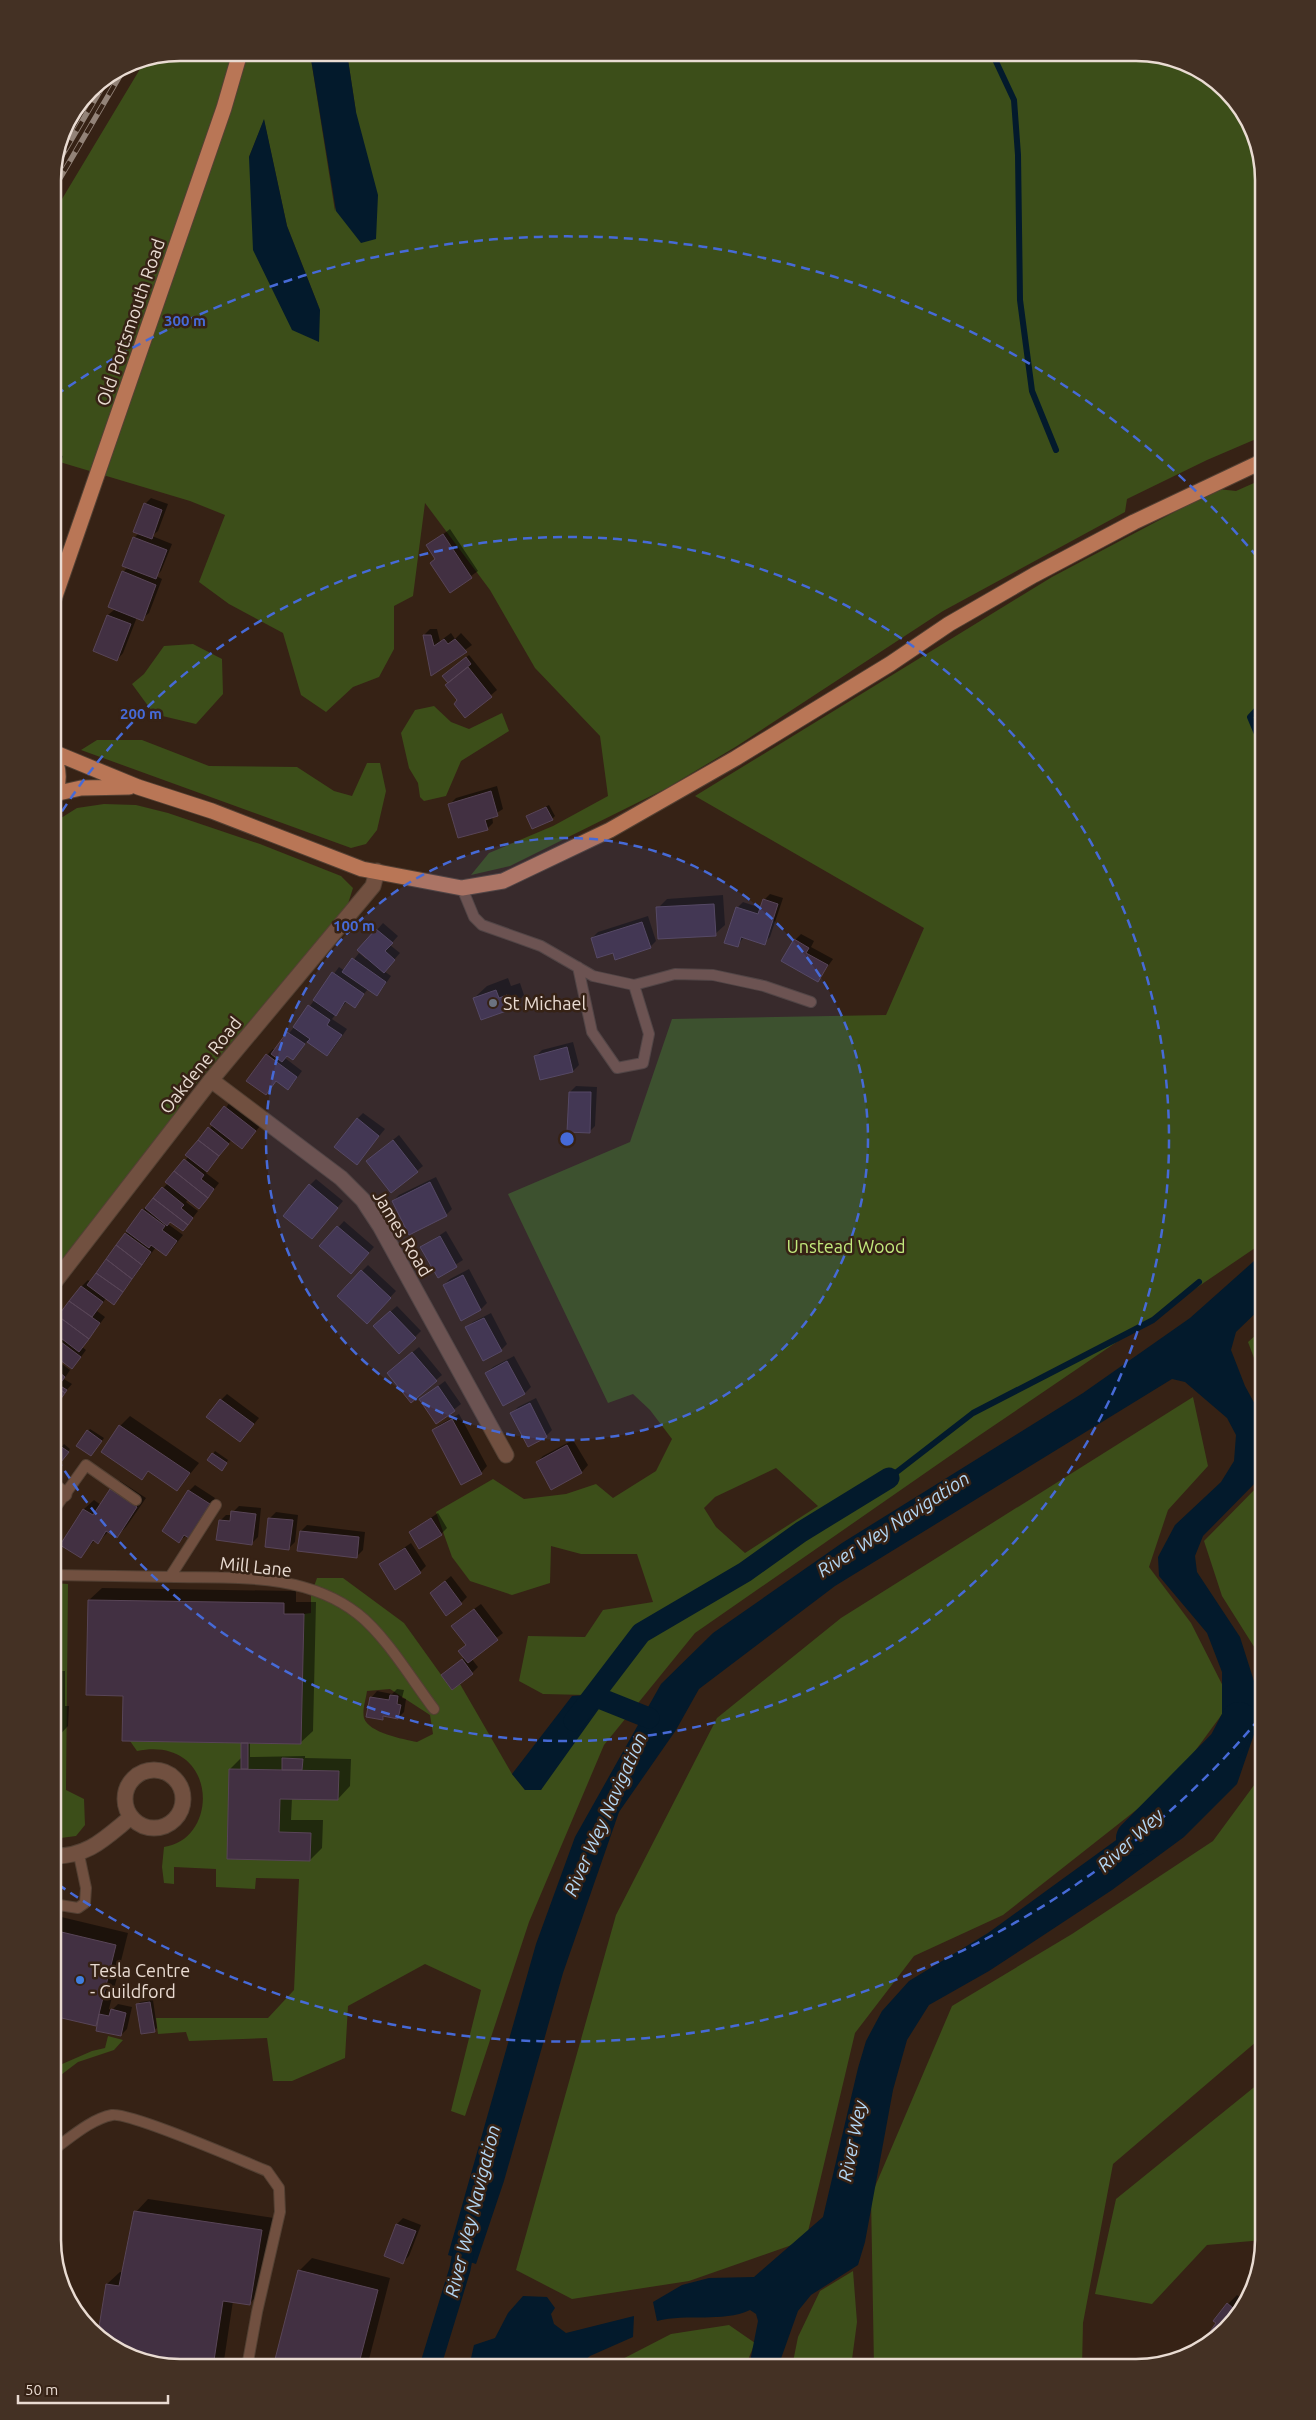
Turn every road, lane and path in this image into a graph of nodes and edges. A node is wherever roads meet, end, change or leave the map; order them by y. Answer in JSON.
{"nodes":[{"id":1,"x":237,"y":62,"type":"edge"},
{"id":2,"x":1255,"y":465,"type":"edge"},
{"id":3,"x":62,"y":577,"type":"edge"},
{"id":4,"x":62,"y":756,"type":"edge"},
{"id":5,"x":138,"y":787,"type":"junction"},
{"id":6,"x":62,"y":792,"type":"edge"},
{"id":7,"x":377,"y":871,"type":"junction"},
{"id":8,"x":462,"y":888,"type":"junction"},
{"id":9,"x":578,"y":968,"type":"junction"},
{"id":10,"x":634,"y":985,"type":"junction"},
{"id":11,"x":811,"y":1002,"type":"dead end"},
{"id":12,"x":211,"y":1080,"type":"junction"},
{"id":13,"x":61,"y":1273,"type":"edge"},
{"id":14,"x":506,"y":1455,"type":"dead end"},
{"id":15,"x":61,"y":1487,"type":"edge"},
{"id":16,"x":136,"y":1500,"type":"dead end"},
{"id":17,"x":216,"y":1505,"type":"dead end"},
{"id":18,"x":61,"y":1575,"type":"edge"},
{"id":19,"x":170,"y":1577,"type":"junction"},
{"id":20,"x":434,"y":1709,"type":"dead end"},
{"id":21,"x":131,"y":1817,"type":"dead end"},
{"id":22,"x":79,"y":1855,"type":"junction"},
{"id":23,"x":61,"y":1856,"type":"edge"},
{"id":24,"x":61,"y":1905,"type":"edge"},
{"id":25,"x":61,"y":2144,"type":"edge"},
{"id":26,"x":249,"y":2358,"type":"edge"}],
"edges":[{"from":1,"to":3,"type":"main road","name":"Old Portsmouth Road"},
{"from":2,"to":8,"type":"main road"},
{"from":4,"to":5,"type":"main road"},
{"from":5,"to":6,"type":"main road"},
{"from":5,"to":7,"type":"main road"},
{"from":7,"to":8,"type":"main road"},
{"from":7,"to":12,"type":"street","name":"Oakdene Road"},
{"from":8,"to":9,"type":"lane"},
{"from":9,"to":10,"type":"lane"},
{"from":9,"to":10,"type":"lane"},
{"from":10,"to":11,"type":"lane"},
{"from":12,"to":13,"type":"street","name":"Oakdene Road"},
{"from":12,"to":14,"type":"street","name":"James Road"},
{"from":15,"to":16,"type":"lane"},
{"from":17,"to":19,"type":"lane"},
{"from":18,"to":19,"type":"lane","name":"Mill Lane"},
{"from":19,"to":20,"type":"lane","name":"Mill Lane"},
{"from":21,"to":22,"type":"street"},
{"from":22,"to":23,"type":"street"},
{"from":22,"to":24,"type":"lane"},
{"from":25,"to":26,"type":"lane"}]}
